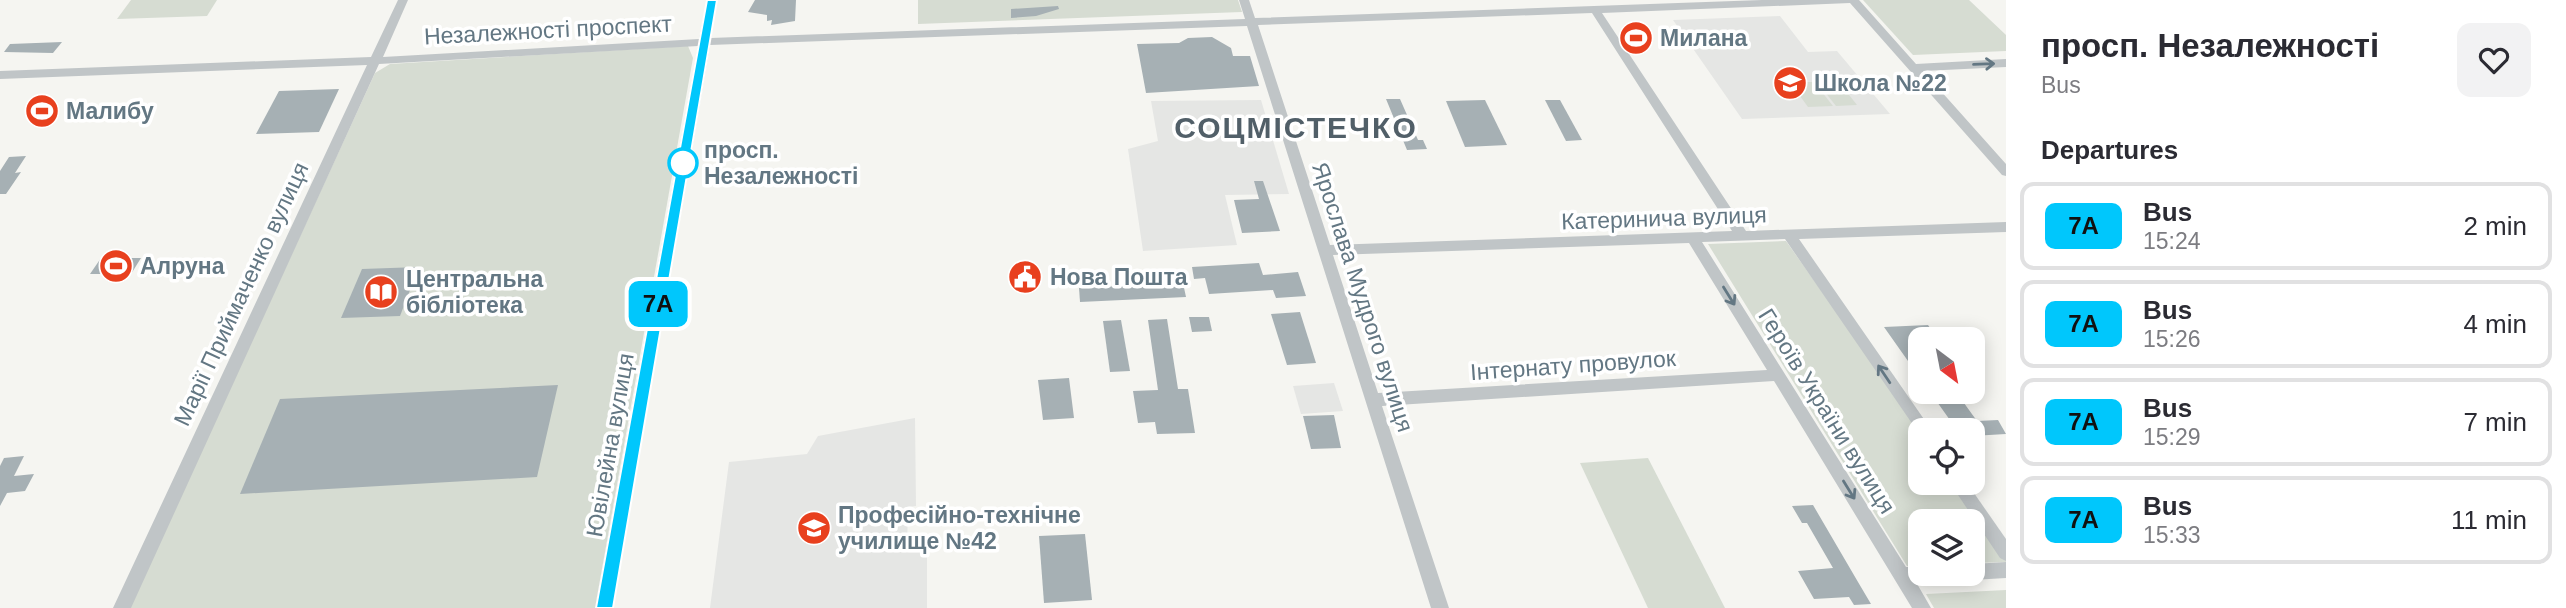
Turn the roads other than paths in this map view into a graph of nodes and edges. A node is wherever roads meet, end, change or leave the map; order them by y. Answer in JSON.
{"nodes":[{"id":1,"x":403,"y":0,"type":"edge"},
{"id":2,"x":712,"y":0,"type":"edge"},
{"id":3,"x":1244,"y":0,"type":"edge"},
{"id":4,"x":1853,"y":0,"type":"edge"},
{"id":5,"x":1597,"y":10,"type":"junction"},
{"id":6,"x":1251,"y":22,"type":"junction"},
{"id":7,"x":704,"y":41,"type":"junction"},
{"id":8,"x":374,"y":60,"type":"junction"},
{"id":9,"x":2006,"y":63,"type":"edge"},
{"id":10,"x":1913,"y":68,"type":"junction"},
{"id":11,"x":0,"y":75,"type":"edge"},
{"id":12,"x":2006,"y":172,"type":"edge"},
{"id":13,"x":2006,"y":227,"type":"edge"},
{"id":14,"x":1789,"y":234,"type":"junction"},
{"id":15,"x":1742,"y":236,"type":"junction"},
{"id":16,"x":1693,"y":238,"type":"junction"},
{"id":17,"x":1323,"y":250,"type":"junction"},
{"id":18,"x":1777,"y":375,"type":"junction"},
{"id":19,"x":1372,"y":400,"type":"junction"},
{"id":20,"x":1915,"y":418,"type":"edge"},
{"id":21,"x":1966,"y":495,"type":"edge"},
{"id":22,"x":2006,"y":553,"type":"edge"},
{"id":23,"x":2006,"y":570,"type":"edge"},
{"id":24,"x":1985,"y":571,"type":"edge"},
{"id":25,"x":1902,"y":575,"type":"junction"},
{"id":26,"x":1908,"y":575,"type":"edge"},
{"id":27,"x":122,"y":608,"type":"edge"},
{"id":28,"x":604,"y":608,"type":"edge"},
{"id":29,"x":1440,"y":608,"type":"edge"},
{"id":30,"x":1922,"y":608,"type":"edge"}],
"edges":[{"from":1,"to":8,"type":"street","name":"Марії Приймаченко вулиця"},
{"from":2,"to":7,"type":"street","name":"Ювілейна вулиця"},
{"from":3,"to":6,"type":"street","name":"Ярослава Мудрого вулиця"},
{"from":4,"to":5,"type":"street","name":"Незалежності проспект"},
{"from":4,"to":10,"type":"street"},
{"from":5,"to":6,"type":"street","name":"Незалежності проспект"},
{"from":5,"to":15,"type":"street"},
{"from":6,"to":7,"type":"street","name":"Незалежності проспект"},
{"from":6,"to":17,"type":"street","name":"Ярослава Мудрого вулиця"},
{"from":7,"to":8,"type":"street","name":"Незалежності проспект"},
{"from":7,"to":28,"type":"street","name":"Ювілейна вулиця"},
{"from":8,"to":11,"type":"street","name":"Незалежності проспект"},
{"from":8,"to":27,"type":"street","name":"Марії Приймаченко вулиця"},
{"from":10,"to":9,"type":"street","one_way":true},
{"from":10,"to":12,"type":"street"},
{"from":13,"to":14,"type":"street","name":"Катеринича вулиця"},
{"from":14,"to":15,"type":"street","name":"Катеринича вулиця"},
{"from":20,"to":14,"type":"street","one_way":true},
{"from":15,"to":16,"type":"street","name":"Катеринича вулиця"},
{"from":16,"to":17,"type":"street","name":"Катеринича вулиця"},
{"from":16,"to":18,"type":"street","name":"Героїв України вулиця","one_way":true},
{"from":17,"to":19,"type":"street","name":"Ярослава Мудрого вулиця"},
{"from":18,"to":19,"type":"street","name":"Інтернату провулок"},
{"from":18,"to":25,"type":"street","name":"Героїв України вулиця","one_way":true},
{"from":19,"to":29,"type":"street","name":"Ярослава Мудрого вулиця"},
{"from":21,"to":22,"type":"street"},
{"from":23,"to":24,"type":"street"},
{"from":25,"to":26,"type":"street"},
{"from":25,"to":30,"type":"street","name":"Героїв України вулиця"}]}
